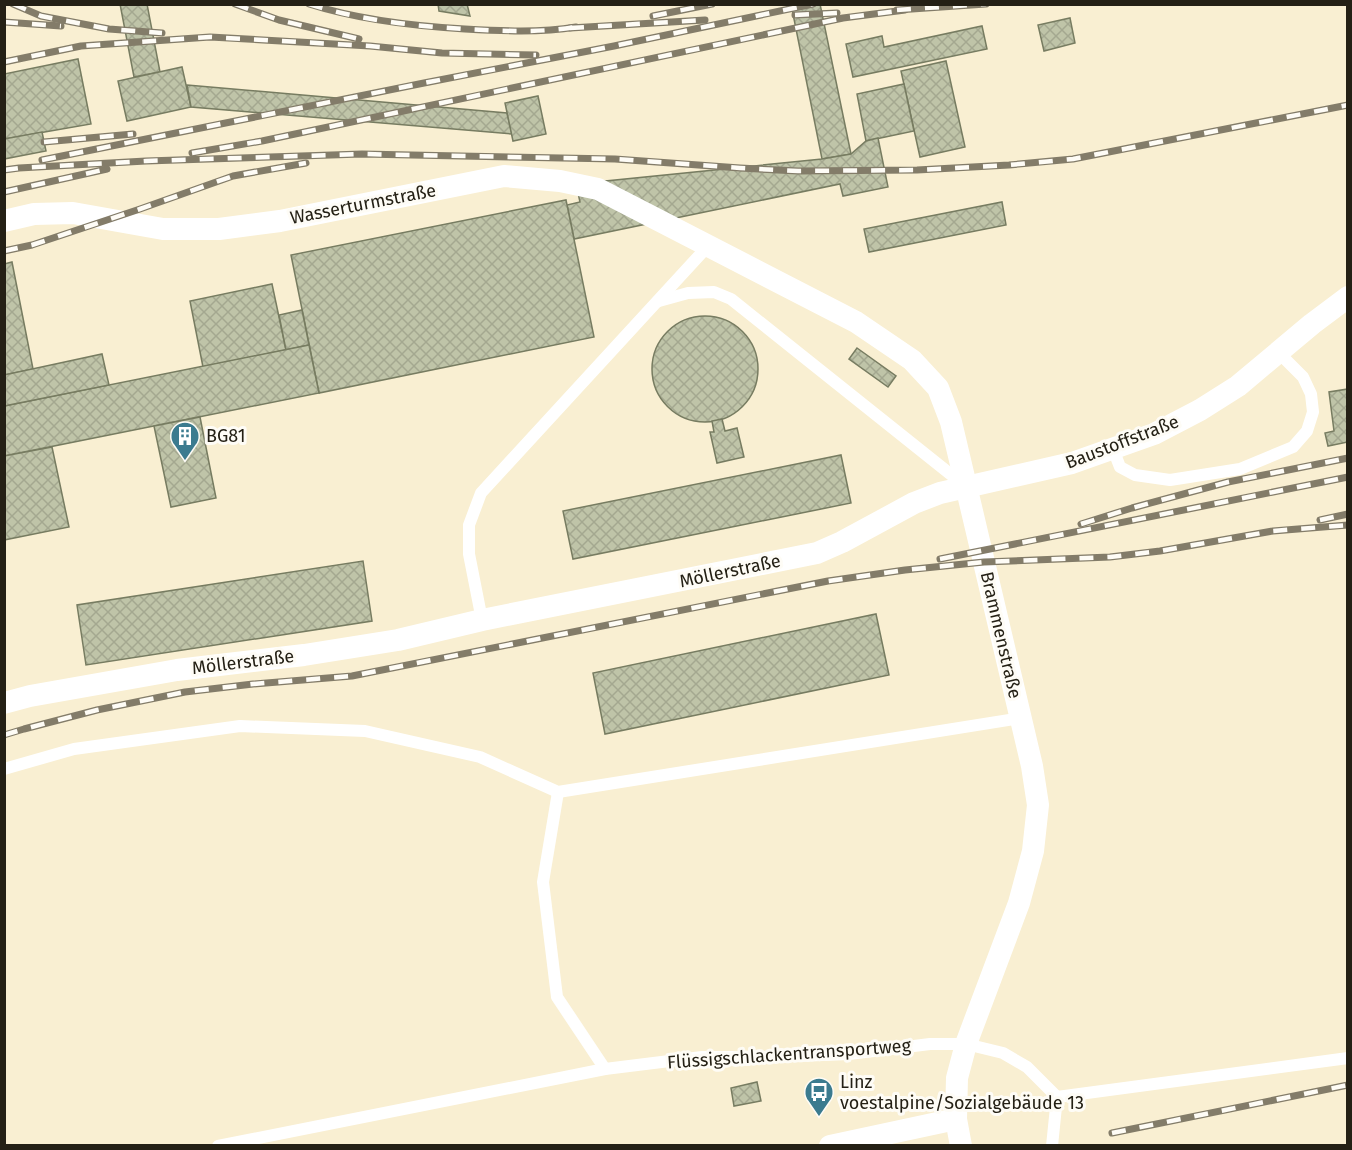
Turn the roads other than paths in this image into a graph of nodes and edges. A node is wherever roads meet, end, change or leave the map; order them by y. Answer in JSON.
{"nodes":[{"id":1,"x":4,"y":221,"type":"edge"},
{"id":2,"x":708,"y":246,"type":"junction"},
{"id":3,"x":1347,"y":297,"type":"edge"},
{"id":4,"x":658,"y":301,"type":"junction"},
{"id":5,"x":1278,"y":352,"type":"junction"},
{"id":6,"x":1113,"y":450,"type":"junction"},
{"id":7,"x":967,"y":487,"type":"junction"},
{"id":8,"x":482,"y":620,"type":"junction"},
{"id":9,"x":4,"y":703,"type":"edge"},
{"id":10,"x":1021,"y":718,"type":"junction"},
{"id":11,"x":4,"y":769,"type":"edge"},
{"id":12,"x":558,"y":792,"type":"junction"},
{"id":13,"x":966,"y":1044,"type":"junction"},
{"id":14,"x":1347,"y":1058,"type":"edge"},
{"id":15,"x":605,"y":1070,"type":"junction"},
{"id":16,"x":1057,"y":1097,"type":"junction"},
{"id":17,"x":956,"y":1119,"type":"junction"},
{"id":18,"x":218,"y":1146,"type":"edge"},
{"id":19,"x":830,"y":1146,"type":"edge"},
{"id":20,"x":961,"y":1146,"type":"edge"},
{"id":21,"x":1052,"y":1146,"type":"edge"}],
"edges":[{"from":1,"to":2,"type":"street","name":"Wasserturmstraße"},
{"from":2,"to":4,"type":"lane"},
{"from":2,"to":7,"type":"street","name":"Brammenstraße"},
{"from":3,"to":5,"type":"street","name":"Baustoffstraße"},
{"from":4,"to":7,"type":"lane"},
{"from":4,"to":8,"type":"lane"},
{"from":5,"to":6,"type":"street","name":"Baustoffstraße"},
{"from":5,"to":6,"type":"lane"},
{"from":6,"to":7,"type":"street","name":"Baustoffstraße"},
{"from":7,"to":8,"type":"street","name":"Möllerstraße"},
{"from":7,"to":10,"type":"street","name":"Brammenstraße"},
{"from":8,"to":9,"type":"street","name":"Möllerstraße"},
{"from":10,"to":12,"type":"lane"},
{"from":10,"to":13,"type":"street","name":"Brammenstraße"},
{"from":11,"to":12,"type":"lane"},
{"from":12,"to":15,"type":"lane"},
{"from":13,"to":15,"type":"lane","name":"Flüssigschlackentransportweg"},
{"from":13,"to":16,"type":"lane","name":"Flüssigschlackentransportweg"},
{"from":13,"to":17,"type":"street","name":"Brammenstraße"},
{"from":14,"to":16,"type":"lane"},
{"from":15,"to":18,"type":"lane","name":"Flüssigschlackentransportweg"},
{"from":16,"to":21,"type":"lane"},
{"from":17,"to":19,"type":"street"},
{"from":17,"to":20,"type":"street","name":"Brammenstraße"}]}
